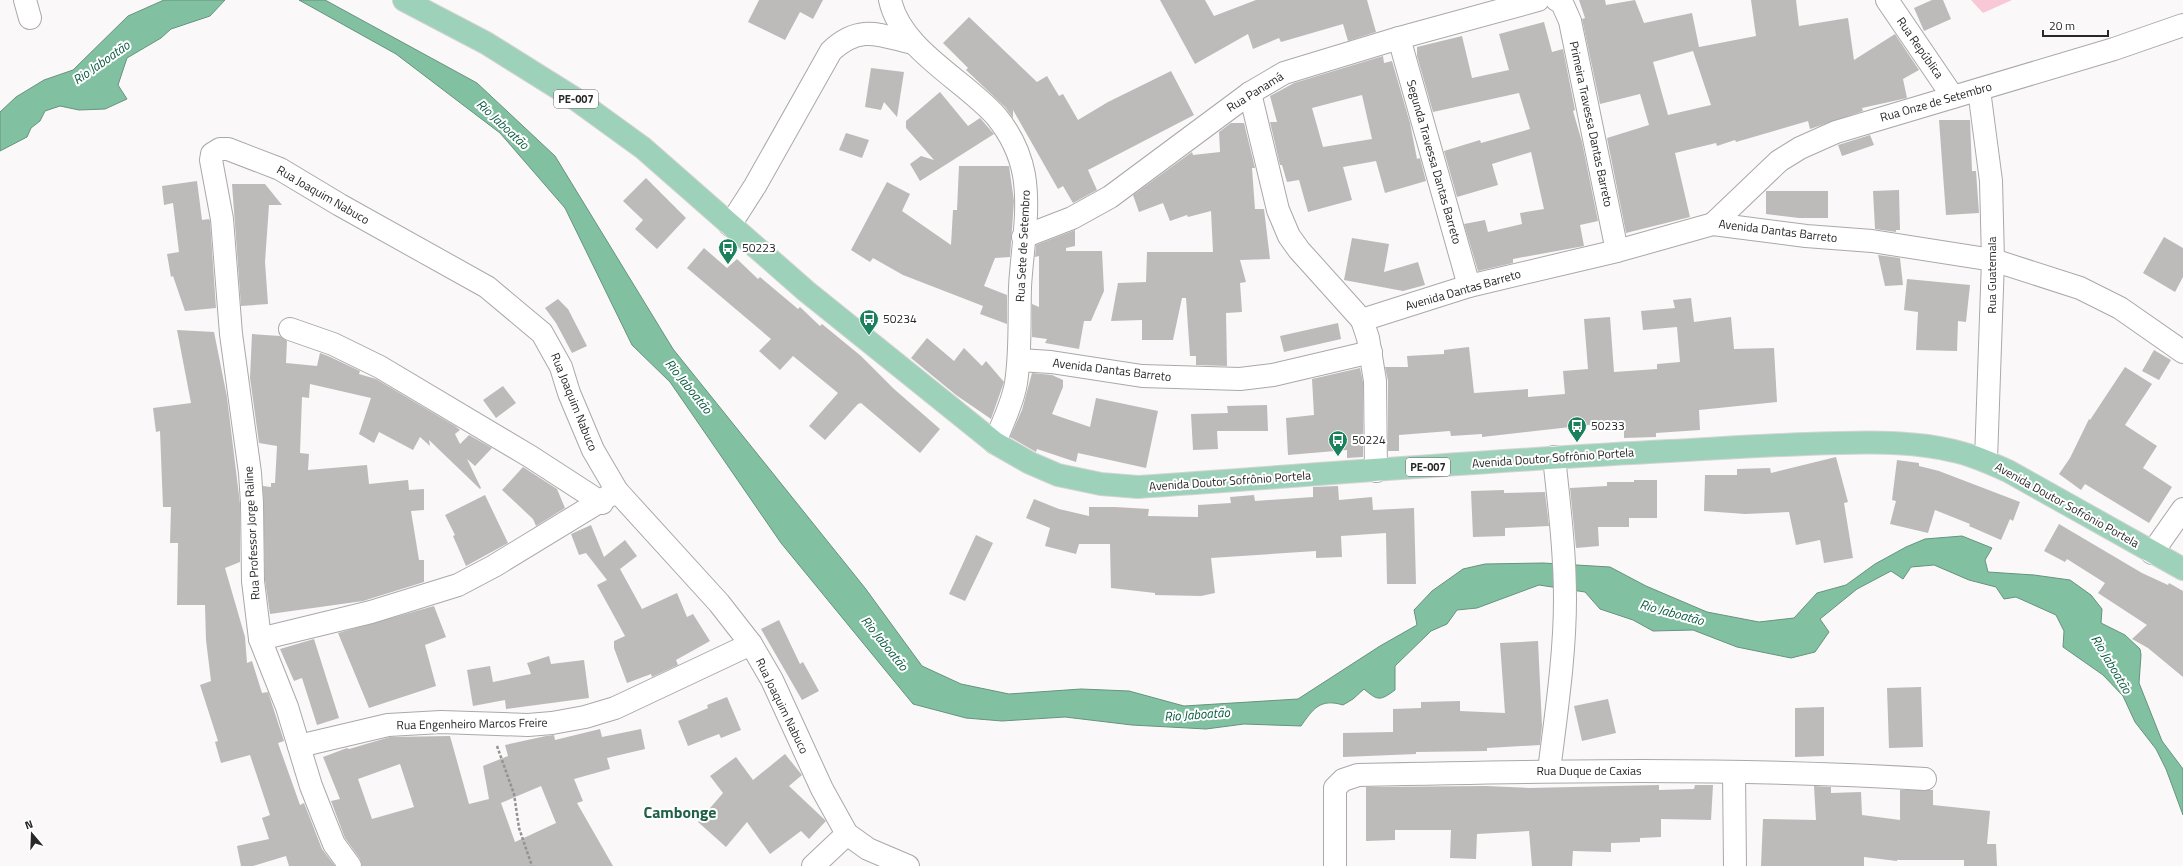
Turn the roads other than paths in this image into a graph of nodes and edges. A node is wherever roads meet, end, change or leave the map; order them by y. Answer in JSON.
{"nodes":[{"id":1,"x":404,"y":0,"type":"edge"},
{"id":2,"x":890,"y":0,"type":"edge"},
{"id":3,"x":1538,"y":0,"type":"edge"},
{"id":4,"x":1557,"y":0,"type":"edge"},
{"id":5,"x":1887,"y":0,"type":"edge"},
{"id":6,"x":2183,"y":24,"type":"edge"},
{"id":7,"x":1399,"y":38,"type":"junction"},
{"id":8,"x":913,"y":42,"type":"junction"},
{"id":9,"x":1979,"y":90,"type":"junction"},
{"id":10,"x":1250,"y":93,"type":"junction"},
{"id":11,"x":1953,"y":97,"type":"junction"},
{"id":12,"x":228,"y":149,"type":"joint"},
{"id":13,"x":1713,"y":224,"type":"junction"},
{"id":14,"x":730,"y":225,"type":"junction"},
{"id":15,"x":1023,"y":237,"type":"junction"},
{"id":16,"x":1617,"y":251,"type":"junction"},
{"id":17,"x":1993,"y":260,"type":"junction"},
{"id":18,"x":1470,"y":286,"type":"junction"},
{"id":19,"x":1362,"y":320,"type":"junction"},
{"id":20,"x":290,"y":329,"type":"dead end"},
{"id":21,"x":1371,"y":352,"type":"junction"},
{"id":22,"x":2183,"y":352,"type":"edge"},
{"id":23,"x":1019,"y":360,"type":"junction"},
{"id":24,"x":995,"y":443,"type":"junction"},
{"id":25,"x":1554,"y":457,"type":"junction"},
{"id":26,"x":1986,"y":460,"type":"junction"},
{"id":27,"x":1376,"y":471,"type":"junction"},
{"id":28,"x":609,"y":497,"type":"junction"},
{"id":29,"x":2183,"y":509,"type":"edge"},
{"id":30,"x":2152,"y":553,"type":"junction"},
{"id":31,"x":2183,"y":569,"type":"edge"},
{"id":32,"x":260,"y":639,"type":"junction"},
{"id":33,"x":751,"y":644,"type":"junction"},
{"id":34,"x":299,"y":746,"type":"junction"},
{"id":35,"x":1549,"y":770,"type":"junction"},
{"id":36,"x":1734,"y":772,"type":"junction"},
{"id":37,"x":1925,"y":779,"type":"dead end"},
{"id":38,"x":847,"y":834,"type":"junction"},
{"id":39,"x":350,"y":866,"type":"edge"},
{"id":40,"x":813,"y":866,"type":"edge"},
{"id":41,"x":908,"y":866,"type":"edge"},
{"id":42,"x":1335,"y":866,"type":"edge"},
{"id":43,"x":1735,"y":866,"type":"edge"}],
"edges":[{"from":1,"to":14,"type":"main road","name":"Avenida Doutor Sofrônio Portela","number":"PE-007"},
{"from":2,"to":8,"type":"street","name":"Rua Sete de Setembro"},
{"from":3,"to":7,"type":"street","name":"Rua Panamá"},
{"from":4,"to":16,"type":"street","name":"Primeira Travessa Dantas Barreto"},
{"from":5,"to":11,"type":"street","name":"Rua República"},
{"from":6,"to":9,"type":"street","name":"Rua Onze de Setembro"},
{"from":7,"to":10,"type":"street","name":"Rua Panamá"},
{"from":7,"to":18,"type":"street","name":"Segunda Travessa Dantas Barreto"},
{"from":8,"to":14,"type":"street"},
{"from":8,"to":15,"type":"street","name":"Rua Sete de Setembro"},
{"from":9,"to":11,"type":"street","name":"Rua Onze de Setembro"},
{"from":9,"to":17,"type":"street","name":"Rua Guatemala"},
{"from":10,"to":15,"type":"street","name":"Rua Panamá"},
{"from":10,"to":19,"type":"street"},
{"from":11,"to":13,"type":"street","name":"Rua Onze de Setembro"},
{"from":12,"to":28,"type":"street","name":"Rua Joaquim Nabuco"},
{"from":12,"to":32,"type":"street","name":"Rua Professor Jorge Raline"},
{"from":13,"to":16,"type":"street","name":"Avenida Dantas Barreto"},
{"from":13,"to":17,"type":"street","name":"Avenida Dantas Barreto"},
{"from":14,"to":24,"type":"main road","name":"Avenida Doutor Sofrônio Portela","number":"PE-007"},
{"from":15,"to":23,"type":"street","name":"Rua Sete de Setembro"},
{"from":16,"to":18,"type":"street","name":"Avenida Dantas Barreto"},
{"from":17,"to":22,"type":"street","name":"Avenida Dantas Barreto"},
{"from":17,"to":26,"type":"street","name":"Rua Guatemala"},
{"from":18,"to":19,"type":"street","name":"Avenida Dantas Barreto"},
{"from":19,"to":21,"type":"street"},
{"from":20,"to":28,"type":"street"},
{"from":21,"to":23,"type":"street","name":"Avenida Dantas Barreto"},
{"from":21,"to":27,"type":"street"},
{"from":23,"to":24,"type":"street","name":"Rua Sete de Setembro"},
{"from":24,"to":27,"type":"main road","name":"Avenida Doutor Sofrônio Portela","number":"PE-007"},
{"from":25,"to":26,"type":"main road","name":"Avenida Doutor Sofrônio Portela","number":"PE-007"},
{"from":25,"to":27,"type":"main road","name":"Avenida Doutor Sofrônio Portela","number":"PE-007"},
{"from":25,"to":35,"type":"street"},
{"from":26,"to":30,"type":"main road","name":"Avenida Doutor Sofrônio Portela","number":"PE-007"},
{"from":28,"to":32,"type":"street"},
{"from":28,"to":33,"type":"street","name":"Rua Joaquim Nabuco"},
{"from":29,"to":30,"type":"street"},
{"from":30,"to":31,"type":"main road","name":"Avenida Doutor Sofrônio Portela","number":"PE-007"},
{"from":32,"to":34,"type":"street","name":"Rua Professor Jorge Raline"},
{"from":33,"to":34,"type":"street","name":"Rua Engenheiro Marcos Freire"},
{"from":33,"to":38,"type":"street","name":"Rua Joaquim Nabuco"},
{"from":34,"to":39,"type":"street","name":"Rua Professor Jorge Raline"},
{"from":35,"to":36,"type":"street","name":"Rua Duque de Caxias"},
{"from":35,"to":42,"type":"street","name":"Rua Duque de Caxias"},
{"from":36,"to":37,"type":"street","name":"Rua Duque de Caxias"},
{"from":36,"to":43,"type":"street"},
{"from":38,"to":40,"type":"street"},
{"from":38,"to":41,"type":"street","name":"Rua Joaquim Nabuco"}]}
